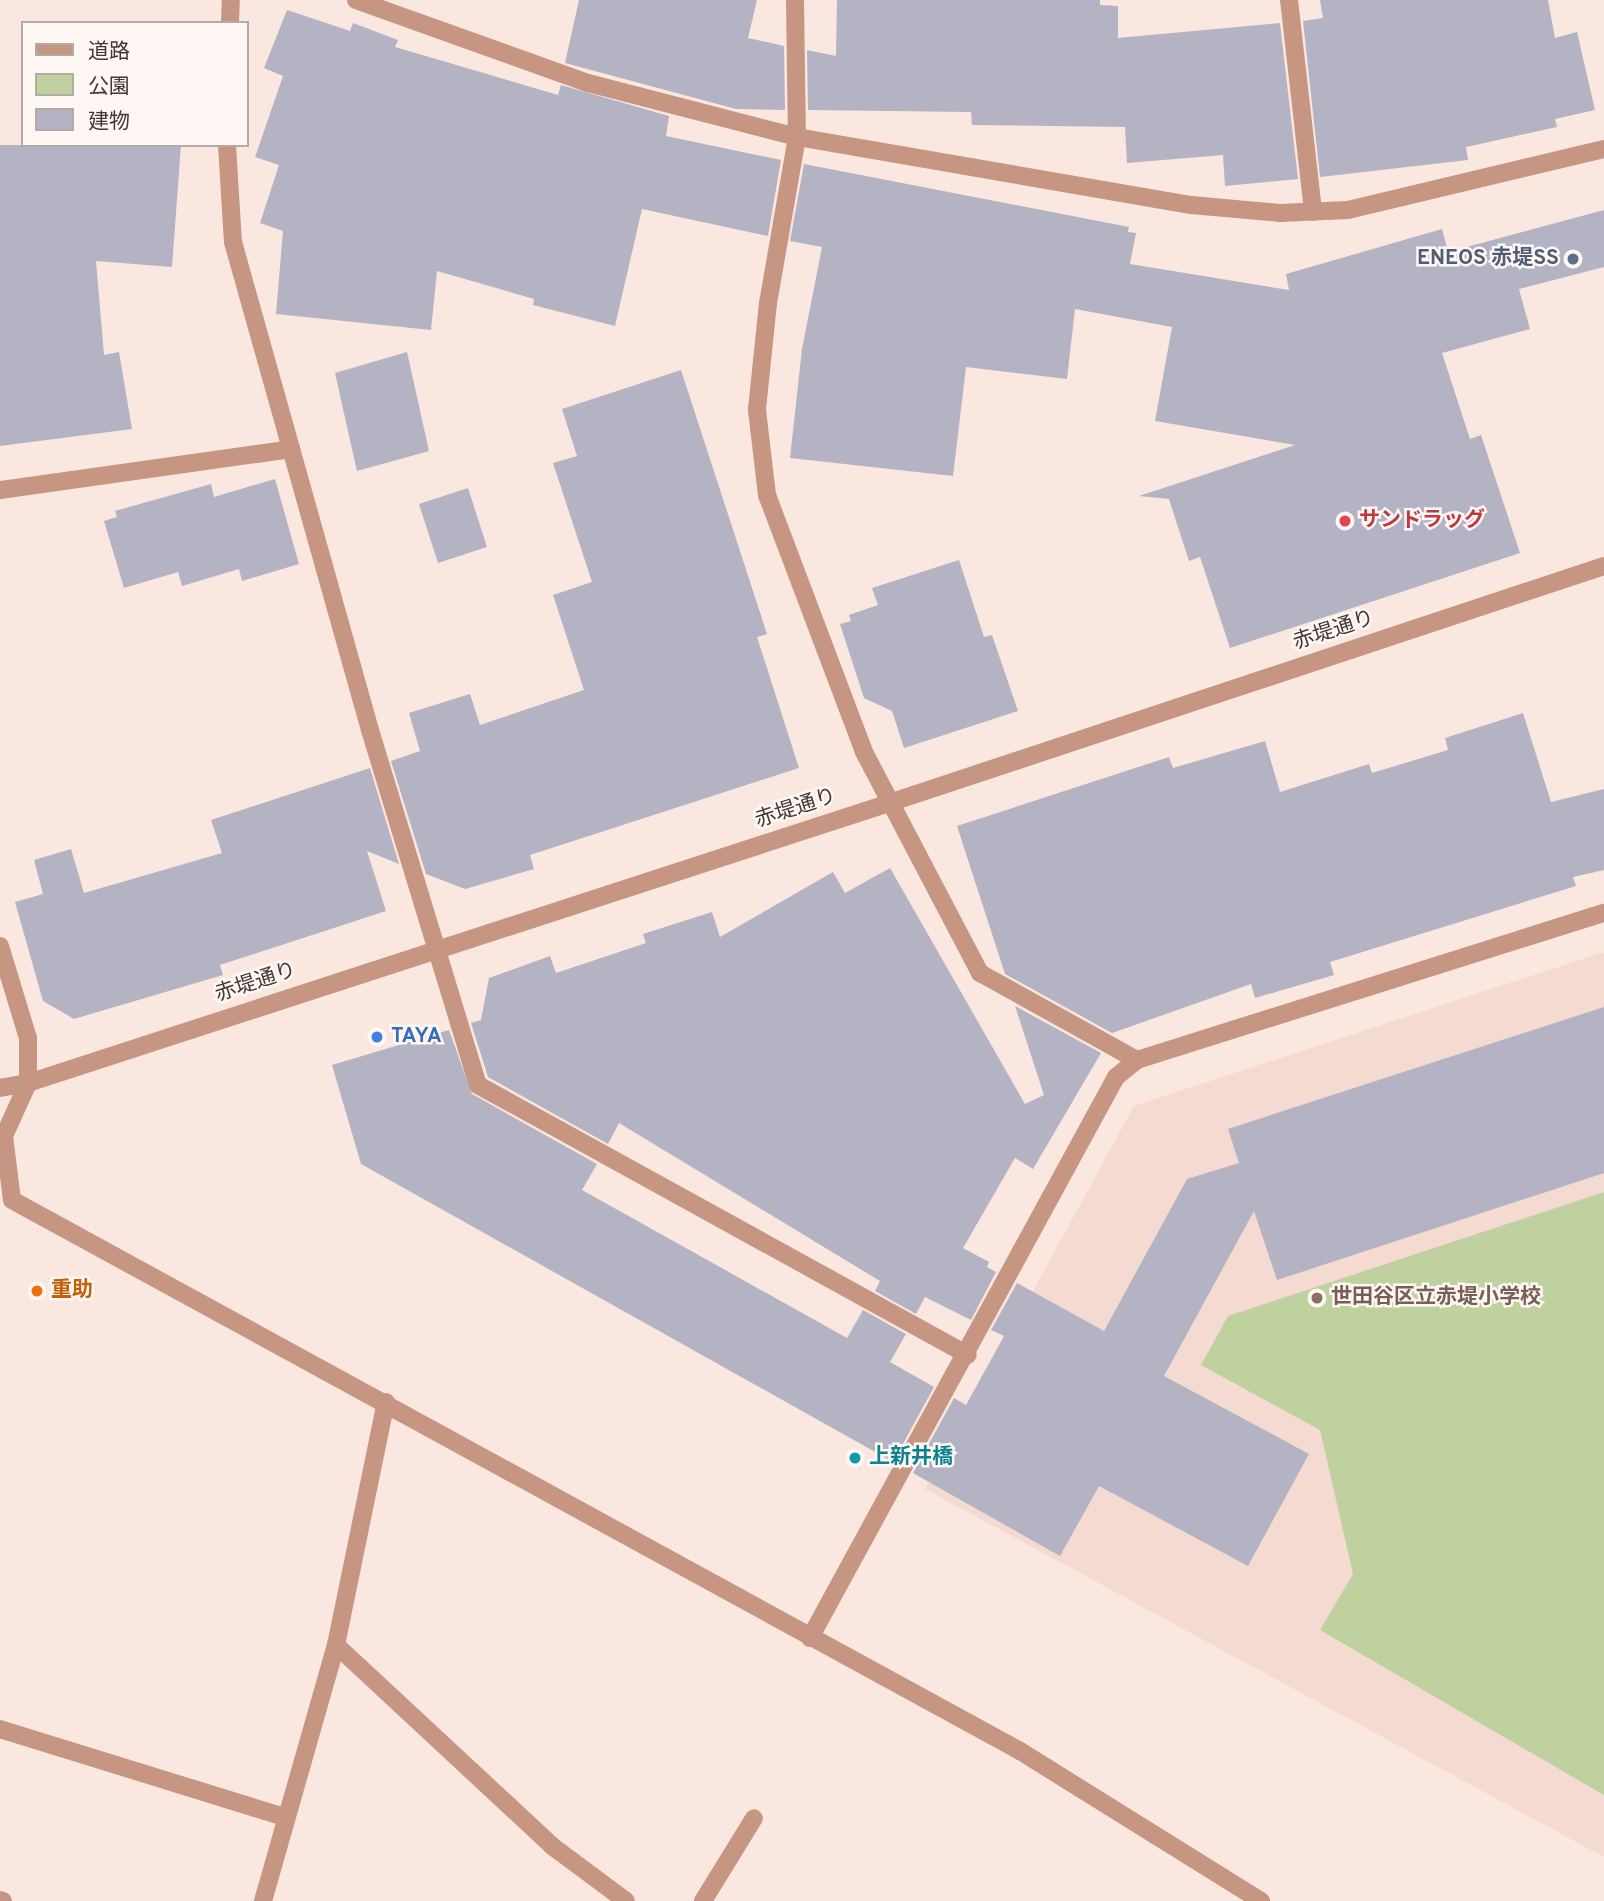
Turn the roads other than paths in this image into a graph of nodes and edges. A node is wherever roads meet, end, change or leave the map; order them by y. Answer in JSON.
{"nodes":[{"id":1,"x":230,"y":0,"type":"edge"},
{"id":2,"x":356,"y":0,"type":"edge"},
{"id":3,"x":795,"y":0,"type":"edge"},
{"id":4,"x":1289,"y":0,"type":"edge"},
{"id":5,"x":230,"y":21,"type":"edge"},
{"id":6,"x":797,"y":137,"type":"junction"},
{"id":7,"x":227,"y":147,"type":"edge"},
{"id":8,"x":1604,"y":149,"type":"edge"},
{"id":9,"x":1313,"y":212,"type":"junction"},
{"id":10,"x":291,"y":449,"type":"junction"},
{"id":11,"x":0,"y":490,"type":"edge"},
{"id":12,"x":1604,"y":566,"type":"edge"},
{"id":13,"x":889,"y":803,"type":"junction"},
{"id":14,"x":1604,"y":913,"type":"edge"},
{"id":15,"x":0,"y":946,"type":"edge"},
{"id":16,"x":434,"y":947,"type":"junction"},
{"id":17,"x":1137,"y":1060,"type":"junction"},
{"id":18,"x":28,"y":1083,"type":"junction"},
{"id":19,"x":0,"y":1088,"type":"edge"},
{"id":20,"x":968,"y":1355,"type":"junction"},
{"id":21,"x":386,"y":1402,"type":"junction"},
{"id":22,"x":810,"y":1638,"type":"junction"},
{"id":23,"x":336,"y":1644,"type":"junction"},
{"id":24,"x":0,"y":1729,"type":"edge"},
{"id":25,"x":285,"y":1817,"type":"junction"},
{"id":26,"x":754,"y":1818,"type":"dead end"},
{"id":27,"x":263,"y":1901,"type":"edge"},
{"id":28,"x":626,"y":1901,"type":"edge"},
{"id":29,"x":703,"y":1901,"type":"edge"},
{"id":30,"x":1261,"y":1901,"type":"edge"}],
"edges":[{"from":1,"to":5,"type":"street"},
{"from":2,"to":6,"type":"street"},
{"from":3,"to":6,"type":"street"},
{"from":4,"to":9,"type":"street"},
{"from":6,"to":9,"type":"street"},
{"from":6,"to":13,"type":"street"},
{"from":7,"to":10,"type":"street"},
{"from":8,"to":9,"type":"street"},
{"from":10,"to":11,"type":"street"},
{"from":10,"to":16,"type":"street"},
{"from":12,"to":13,"type":"street","name":"赤堤通り"},
{"from":13,"to":16,"type":"street","name":"赤堤通り"},
{"from":13,"to":17,"type":"street"},
{"from":14,"to":17,"type":"street"},
{"from":15,"to":18,"type":"street"},
{"from":16,"to":18,"type":"street","name":"赤堤通り"},
{"from":16,"to":20,"type":"street"},
{"from":17,"to":20,"type":"street"},
{"from":18,"to":19,"type":"street","name":"赤堤通り"},
{"from":18,"to":21,"type":"street"},
{"from":20,"to":22,"type":"street"},
{"from":21,"to":22,"type":"street"},
{"from":21,"to":23,"type":"street"},
{"from":22,"to":30,"type":"street"},
{"from":23,"to":25,"type":"street"},
{"from":23,"to":28,"type":"street"},
{"from":24,"to":25,"type":"street"},
{"from":25,"to":27,"type":"street"},
{"from":26,"to":29,"type":"street"}]}
